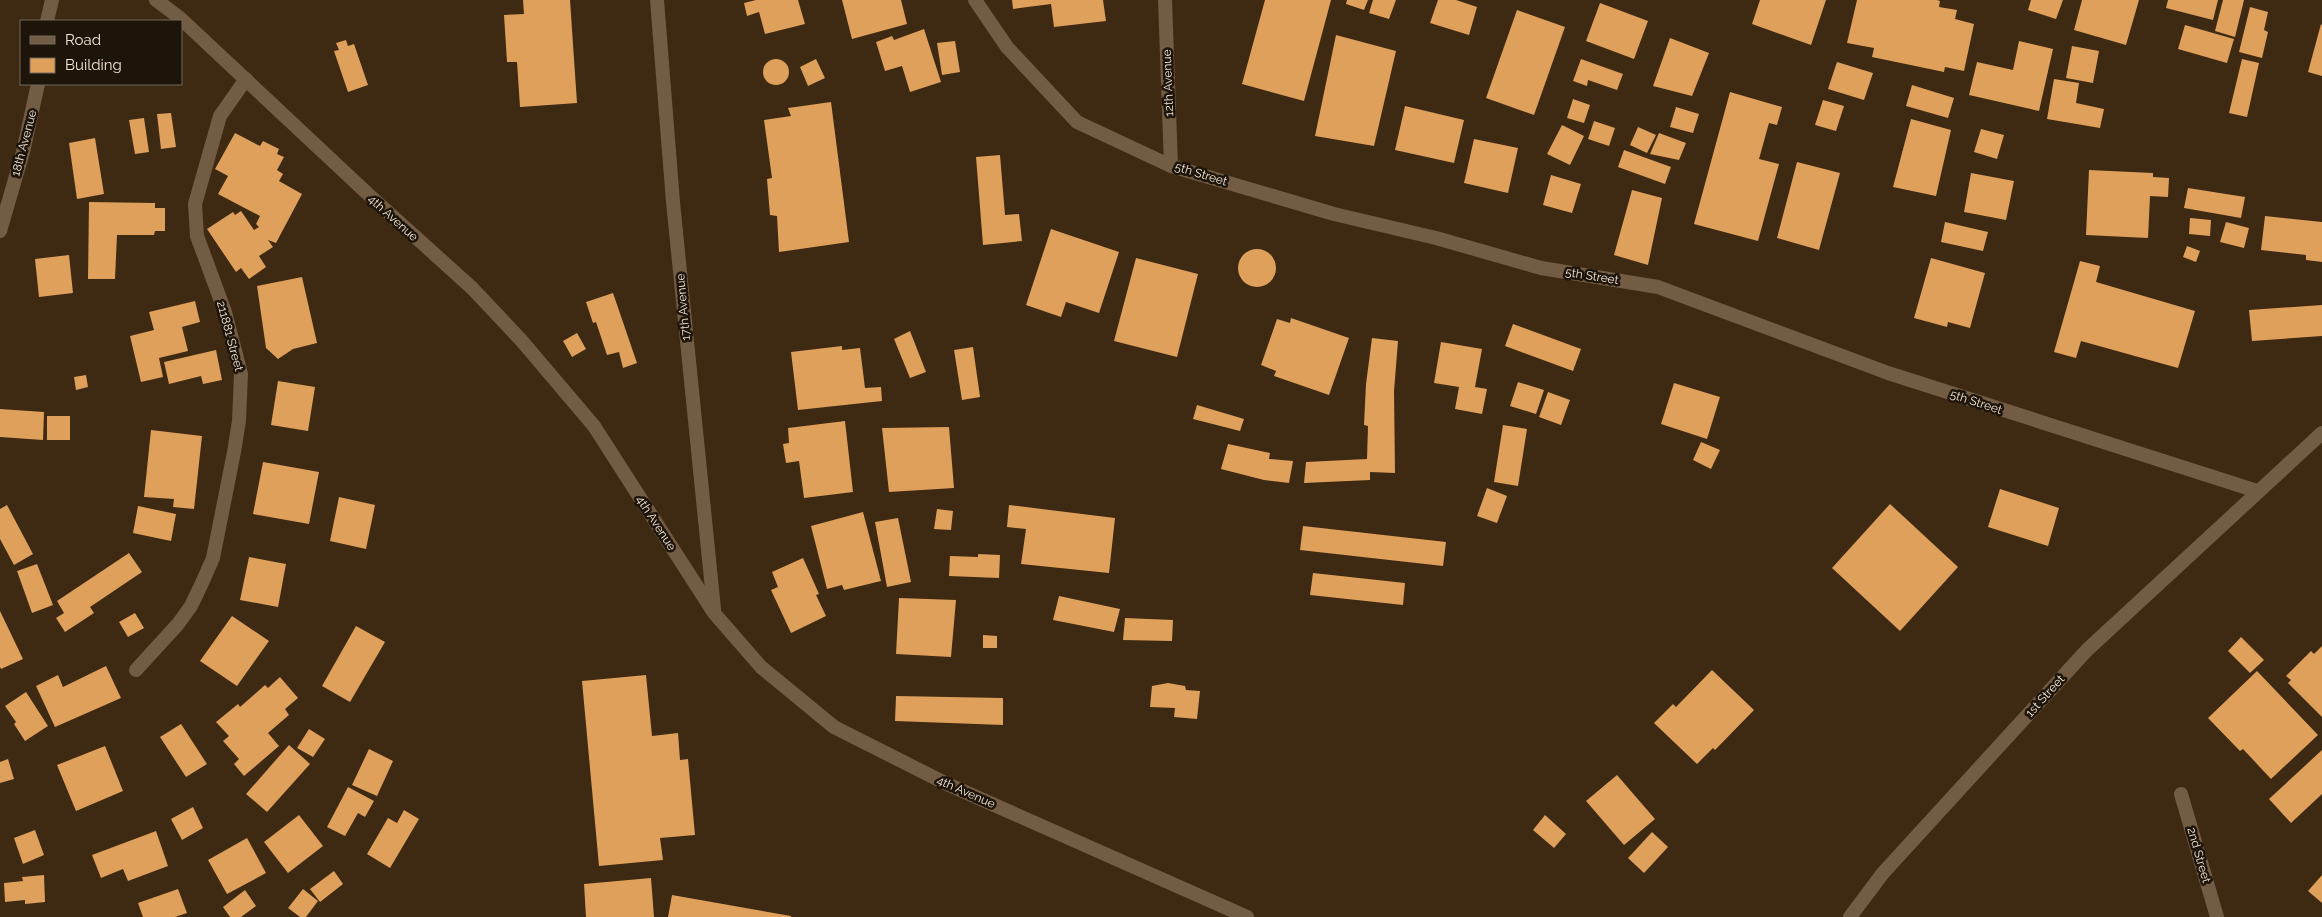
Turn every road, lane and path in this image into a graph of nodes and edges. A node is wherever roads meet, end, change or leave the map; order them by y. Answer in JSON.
{"nodes":[{"id":1,"x":52,"y":0,"type":"edge"},
{"id":2,"x":156,"y":0,"type":"edge"},
{"id":3,"x":657,"y":0,"type":"edge"},
{"id":4,"x":974,"y":0,"type":"edge"},
{"id":5,"x":1165,"y":0,"type":"edge"},
{"id":6,"x":47,"y":20,"type":"edge"},
{"id":7,"x":246,"y":79,"type":"junction"},
{"id":8,"x":38,"y":85,"type":"edge"},
{"id":9,"x":1171,"y":166,"type":"junction"},
{"id":10,"x":0,"y":231,"type":"edge"},
{"id":11,"x":2322,"y":433,"type":"edge"},
{"id":12,"x":2257,"y":491,"type":"junction"},
{"id":13,"x":714,"y":612,"type":"junction"},
{"id":14,"x":136,"y":670,"type":"dead end"},
{"id":15,"x":2181,"y":794,"type":"dead end"},
{"id":16,"x":1247,"y":917,"type":"edge"},
{"id":17,"x":1850,"y":917,"type":"edge"},
{"id":18,"x":2217,"y":917,"type":"edge"}],
"edges":[{"from":1,"to":6,"type":"street"},
{"from":2,"to":7,"type":"street","name":"4th Avenue"},
{"from":3,"to":13,"type":"street","name":"17th Avenue"},
{"from":4,"to":9,"type":"street","name":"5th Street"},
{"from":5,"to":9,"type":"street","name":"12th Avenue"},
{"from":7,"to":13,"type":"street","name":"4th Avenue"},
{"from":7,"to":14,"type":"street","name":"211881 Street"},
{"from":8,"to":10,"type":"street","name":"18th Avenue"},
{"from":9,"to":12,"type":"street","name":"5th Street"},
{"from":11,"to":12,"type":"street","name":"1st Street"},
{"from":12,"to":17,"type":"street","name":"1st Street"},
{"from":13,"to":16,"type":"street","name":"4th Avenue"},
{"from":15,"to":18,"type":"street","name":"2nd Street"}]}
